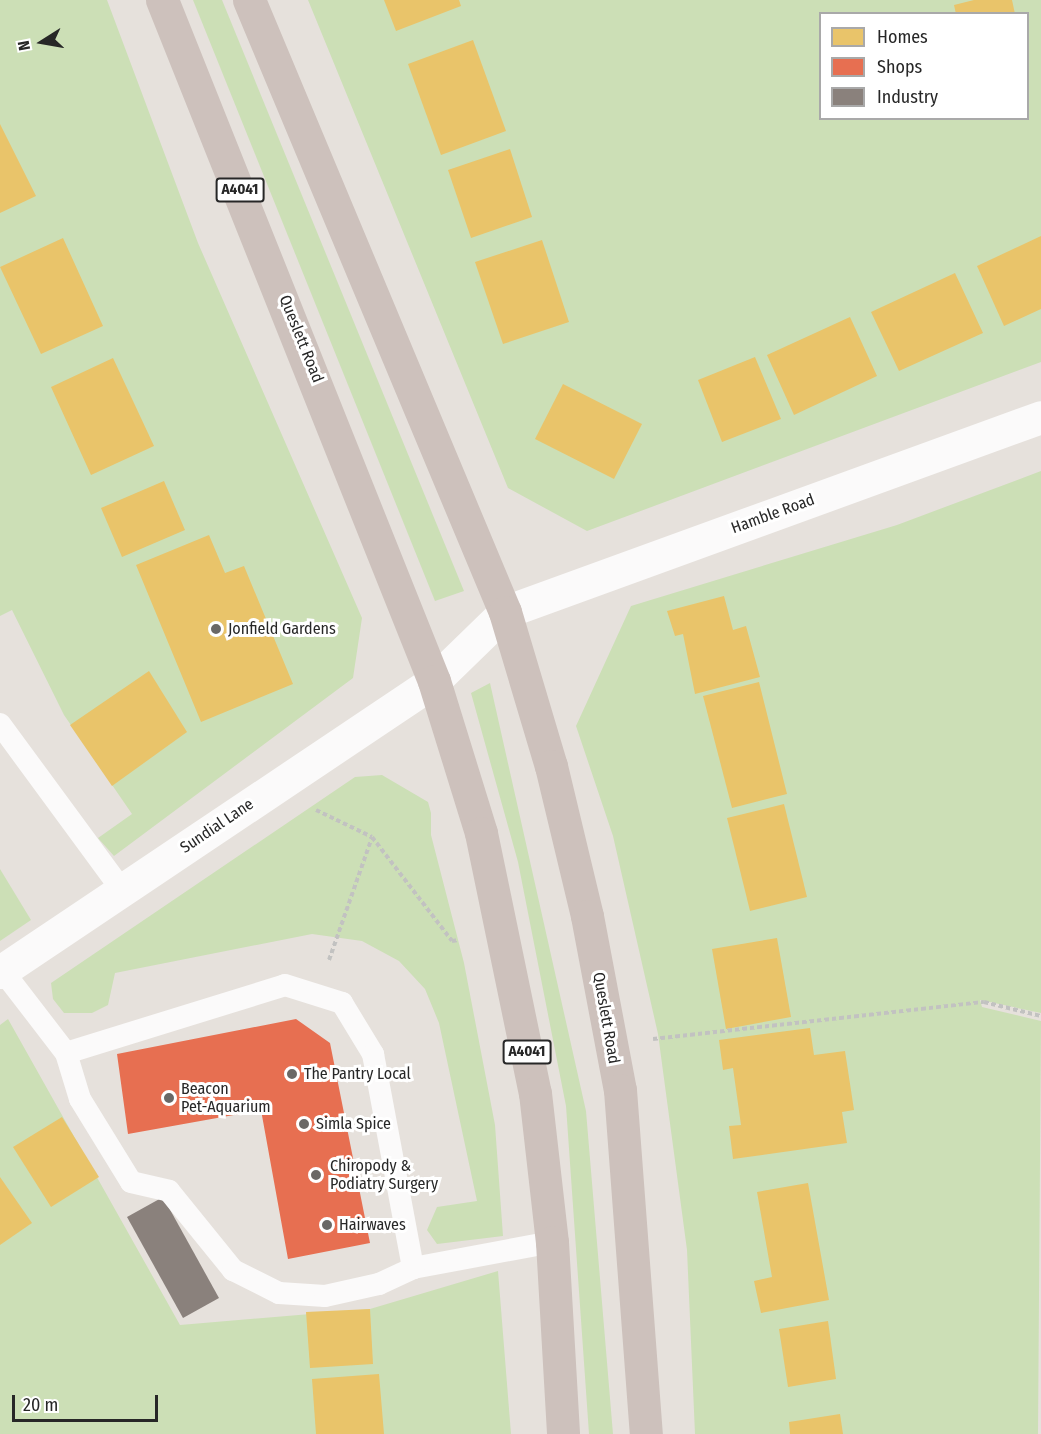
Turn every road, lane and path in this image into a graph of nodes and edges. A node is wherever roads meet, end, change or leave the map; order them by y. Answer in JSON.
{"nodes":[{"id":1,"x":162,"y":0,"type":"edge"},
{"id":2,"x":249,"y":0,"type":"edge"},
{"id":3,"x":1041,"y":417,"type":"edge"},
{"id":4,"x":505,"y":612,"type":"junction"},
{"id":5,"x":434,"y":681,"type":"junction"},
{"id":6,"x":0,"y":724,"type":"edge"},
{"id":7,"x":272,"y":789,"type":"junction"},
{"id":8,"x":372,"y":837,"type":"junction"},
{"id":9,"x":122,"y":890,"type":"junction"},
{"id":10,"x":504,"y":936,"type":"junction"},
{"id":11,"x":1,"y":971,"type":"edge"},
{"id":12,"x":317,"y":995,"type":"junction"},
{"id":13,"x":1041,"y":1016,"type":"edge"},
{"id":14,"x":649,"y":1039,"type":"dead end"},
{"id":15,"x":66,"y":1053,"type":"junction"},
{"id":16,"x":552,"y":1242,"type":"junction"},
{"id":17,"x":413,"y":1268,"type":"junction"},
{"id":18,"x":563,"y":1434,"type":"edge"},
{"id":19,"x":646,"y":1434,"type":"edge"}],
"edges":[{"from":1,"to":5,"type":"highway","name":"Queslett Road","number":"A4041"},
{"from":2,"to":4,"type":"highway","name":"Queslett Road"},
{"from":3,"to":4,"type":"street","name":"Hamble Road"},
{"from":4,"to":5,"type":"street"},
{"from":4,"to":19,"type":"highway","name":"Queslett Road"},
{"from":5,"to":7,"type":"street","name":"Sundial Lane"},
{"from":5,"to":10,"type":"highway","name":"Queslett Road","number":"A4041"},
{"from":6,"to":9,"type":"lane"},
{"from":7,"to":8,"type":"path"},
{"from":7,"to":9,"type":"street","name":"Sundial Lane"},
{"from":8,"to":10,"type":"path"},
{"from":8,"to":12,"type":"path"},
{"from":9,"to":11,"type":"street","name":"Sundial Lane"},
{"from":10,"to":16,"type":"highway","name":"Queslett Road","number":"A4041"},
{"from":11,"to":15,"type":"lane"},
{"from":12,"to":15,"type":"lane"},
{"from":12,"to":17,"type":"lane"},
{"from":13,"to":14,"type":"path"},
{"from":15,"to":17,"type":"lane"},
{"from":16,"to":17,"type":"lane"},
{"from":16,"to":18,"type":"highway","name":"Queslett Road","number":"A4041"}]}
